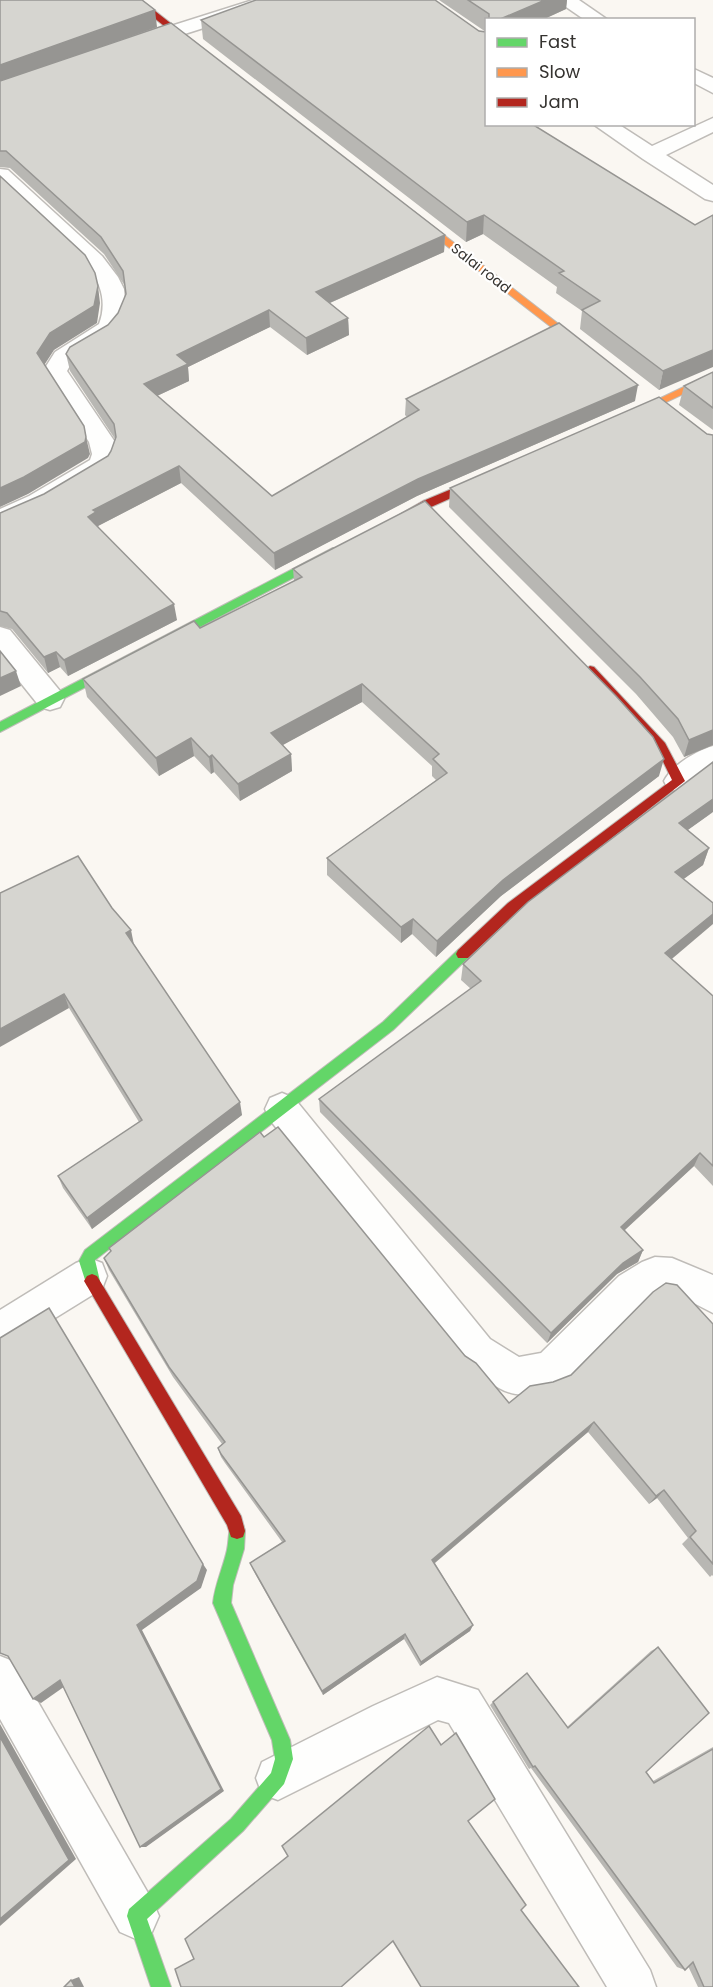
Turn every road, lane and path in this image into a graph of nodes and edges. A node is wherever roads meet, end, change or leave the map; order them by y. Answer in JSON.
{"nodes":[{"id":1,"x":136,"y":0,"type":"edge"},
{"id":2,"x":272,"y":0,"type":"edge"},
{"id":3,"x":566,"y":0,"type":"edge"},
{"id":4,"x":596,"y":18,"type":"edge"},
{"id":5,"x":174,"y":30,"type":"junction"},
{"id":6,"x":119,"y":50,"type":"edge"},
{"id":7,"x":212,"y":60,"type":"edge"},
{"id":8,"x":695,"y":76,"type":"edge"},
{"id":9,"x":713,"y":87,"type":"edge"},
{"id":10,"x":713,"y":124,"type":"edge"},
{"id":11,"x":606,"y":126,"type":"edge"},
{"id":12,"x":650,"y":155,"type":"junction"},
{"id":13,"x":0,"y":175,"type":"edge"},
{"id":14,"x":713,"y":194,"type":"edge"},
{"id":15,"x":401,"y":206,"type":"edge"},
{"id":16,"x":600,"y":360,"type":"edge"},
{"id":17,"x":713,"y":376,"type":"edge"},
{"id":18,"x":613,"y":423,"type":"edge"},
{"id":19,"x":504,"y":471,"type":"edge"},
{"id":20,"x":0,"y":520,"type":"edge"},
{"id":21,"x":374,"y":531,"type":"edge"},
{"id":22,"x":343,"y":547,"type":"edge"},
{"id":23,"x":0,"y":638,"type":"edge"},
{"id":24,"x":583,"y":663,"type":"edge"},
{"id":25,"x":50,"y":699,"type":"junction"},
{"id":26,"x":0,"y":727,"type":"edge"},
{"id":27,"x":713,"y":757,"type":"edge"},
{"id":28,"x":679,"y":781,"type":"junction"},
{"id":29,"x":282,"y":1109,"type":"junction"},
{"id":30,"x":89,"y":1276,"type":"junction"},
{"id":31,"x":713,"y":1295,"type":"edge"},
{"id":32,"x":0,"y":1331,"type":"edge"},
{"id":33,"x":0,"y":1677,"type":"edge"},
{"id":34,"x":278,"y":1778,"type":"junction"},
{"id":35,"x":136,"y":1916,"type":"junction"},
{"id":36,"x":161,"y":1987,"type":"edge"},
{"id":37,"x":633,"y":1987,"type":"edge"}],
"edges":[{"from":1,"to":5,"type":"street"},
{"from":2,"to":5,"type":"street"},
{"from":3,"to":4,"type":"street"},
{"from":5,"to":6,"type":"street"},
{"from":5,"to":7,"type":"street"},
{"from":8,"to":9,"type":"street"},
{"from":10,"to":12,"type":"street"},
{"from":11,"to":12,"type":"street"},
{"from":12,"to":14,"type":"street"},
{"from":13,"to":20,"type":"street"},
{"from":15,"to":16,"type":"street","name":"Salai road"},
{"from":17,"to":18,"type":"street"},
{"from":19,"to":21,"type":"street"},
{"from":22,"to":25,"type":"street"},
{"from":23,"to":25,"type":"street"},
{"from":24,"to":28,"type":"street"},
{"from":25,"to":26,"type":"street"},
{"from":27,"to":28,"type":"street"},
{"from":28,"to":29,"type":"street"},
{"from":29,"to":30,"type":"street"},
{"from":29,"to":31,"type":"street"},
{"from":30,"to":32,"type":"street"},
{"from":30,"to":34,"type":"street"},
{"from":33,"to":35,"type":"street"},
{"from":34,"to":35,"type":"street"},
{"from":34,"to":37,"type":"street"},
{"from":35,"to":36,"type":"street"}]}
